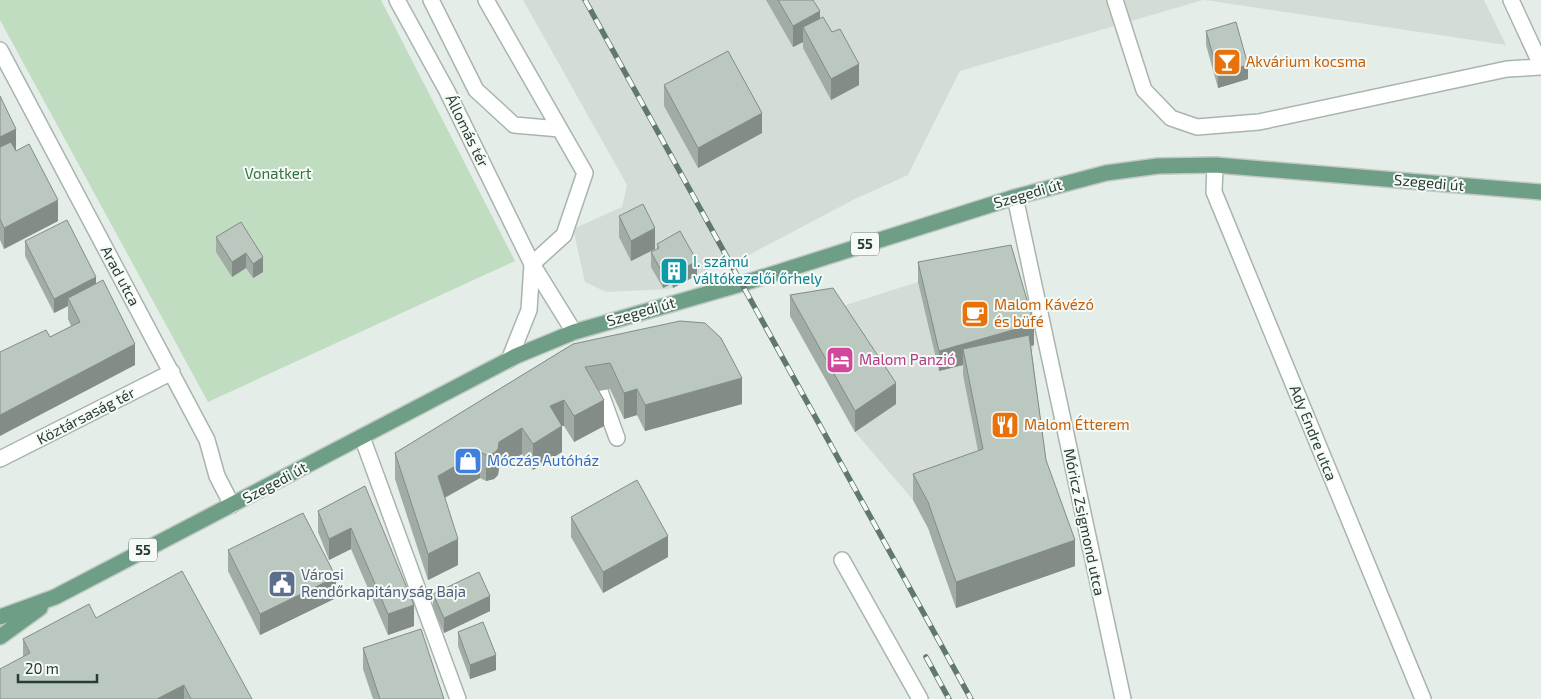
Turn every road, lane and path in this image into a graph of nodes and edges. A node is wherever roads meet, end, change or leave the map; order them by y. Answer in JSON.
{"nodes":[{"id":1,"x":398,"y":0,"type":"edge"},
{"id":2,"x":431,"y":0,"type":"edge"},
{"id":3,"x":486,"y":0,"type":"edge"},
{"id":4,"x":1115,"y":0,"type":"edge"},
{"id":5,"x":1511,"y":0,"type":"edge"},
{"id":6,"x":0,"y":50,"type":"edge"},
{"id":7,"x":1541,"y":66,"type":"edge"},
{"id":8,"x":560,"y":129,"type":"junction"},
{"id":9,"x":1214,"y":165,"type":"junction"},
{"id":10,"x":1541,"y":192,"type":"edge"},
{"id":11,"x":1015,"y":197,"type":"junction"},
{"id":12,"x":532,"y":264,"type":"junction"},
{"id":13,"x":576,"y":336,"type":"junction"},
{"id":14,"x":509,"y":360,"type":"junction"},
{"id":15,"x":172,"y":372,"type":"junction"},
{"id":16,"x":600,"y":391,"type":"edge"},
{"id":17,"x":362,"y":437,"type":"junction"},
{"id":18,"x":617,"y":438,"type":"dead end"},
{"id":19,"x":0,"y":459,"type":"edge"},
{"id":20,"x":232,"y":505,"type":"junction"},
{"id":21,"x":842,"y":560,"type":"dead end"},
{"id":22,"x":55,"y":596,"type":"junction"},
{"id":23,"x":0,"y":617,"type":"edge"},
{"id":24,"x":0,"y":637,"type":"edge"},
{"id":25,"x":458,"y":699,"type":"edge"},
{"id":26,"x":920,"y":699,"type":"edge"},
{"id":27,"x":1123,"y":699,"type":"edge"},
{"id":28,"x":1423,"y":699,"type":"edge"}],
"edges":[{"from":1,"to":12,"type":"street","name":"Állomás tér"},
{"from":2,"to":8,"type":"street"},
{"from":3,"to":8,"type":"street"},
{"from":4,"to":7,"type":"street"},
{"from":5,"to":7,"type":"street"},
{"from":6,"to":15,"type":"street","name":"Arad utca"},
{"from":8,"to":12,"type":"street"},
{"from":9,"to":10,"type":"main road","name":"Szegedi út","number":"55"},
{"from":9,"to":11,"type":"main road","name":"Szegedi út","number":"55"},
{"from":9,"to":28,"type":"street","name":"Ady Endre utca"},
{"from":11,"to":13,"type":"main road","name":"Szegedi út","number":"55"},
{"from":11,"to":27,"type":"street","name":"Móricz Zsigmond utca"},
{"from":12,"to":13,"type":"street","name":"Állomás tér"},
{"from":12,"to":14,"type":"street","name":"Állomás tér"},
{"from":13,"to":14,"type":"main road","name":"Szegedi út","number":"55"},
{"from":14,"to":17,"type":"main road","name":"Szegedi út","number":"55"},
{"from":15,"to":19,"type":"street","name":"Köztársaság tér"},
{"from":15,"to":20,"type":"street","name":"Arad utca"},
{"from":16,"to":18,"type":"street"},
{"from":17,"to":20,"type":"main road","name":"Szegedi út","number":"55"},
{"from":17,"to":25,"type":"street"},
{"from":20,"to":22,"type":"main road","name":"Szegedi út","number":"55"},
{"from":21,"to":26,"type":"street"},
{"from":22,"to":23,"type":"main road","name":"Szegedi út","number":"55"},
{"from":22,"to":24,"type":"main road","name":"Szegedi út","number":"55"}]}
